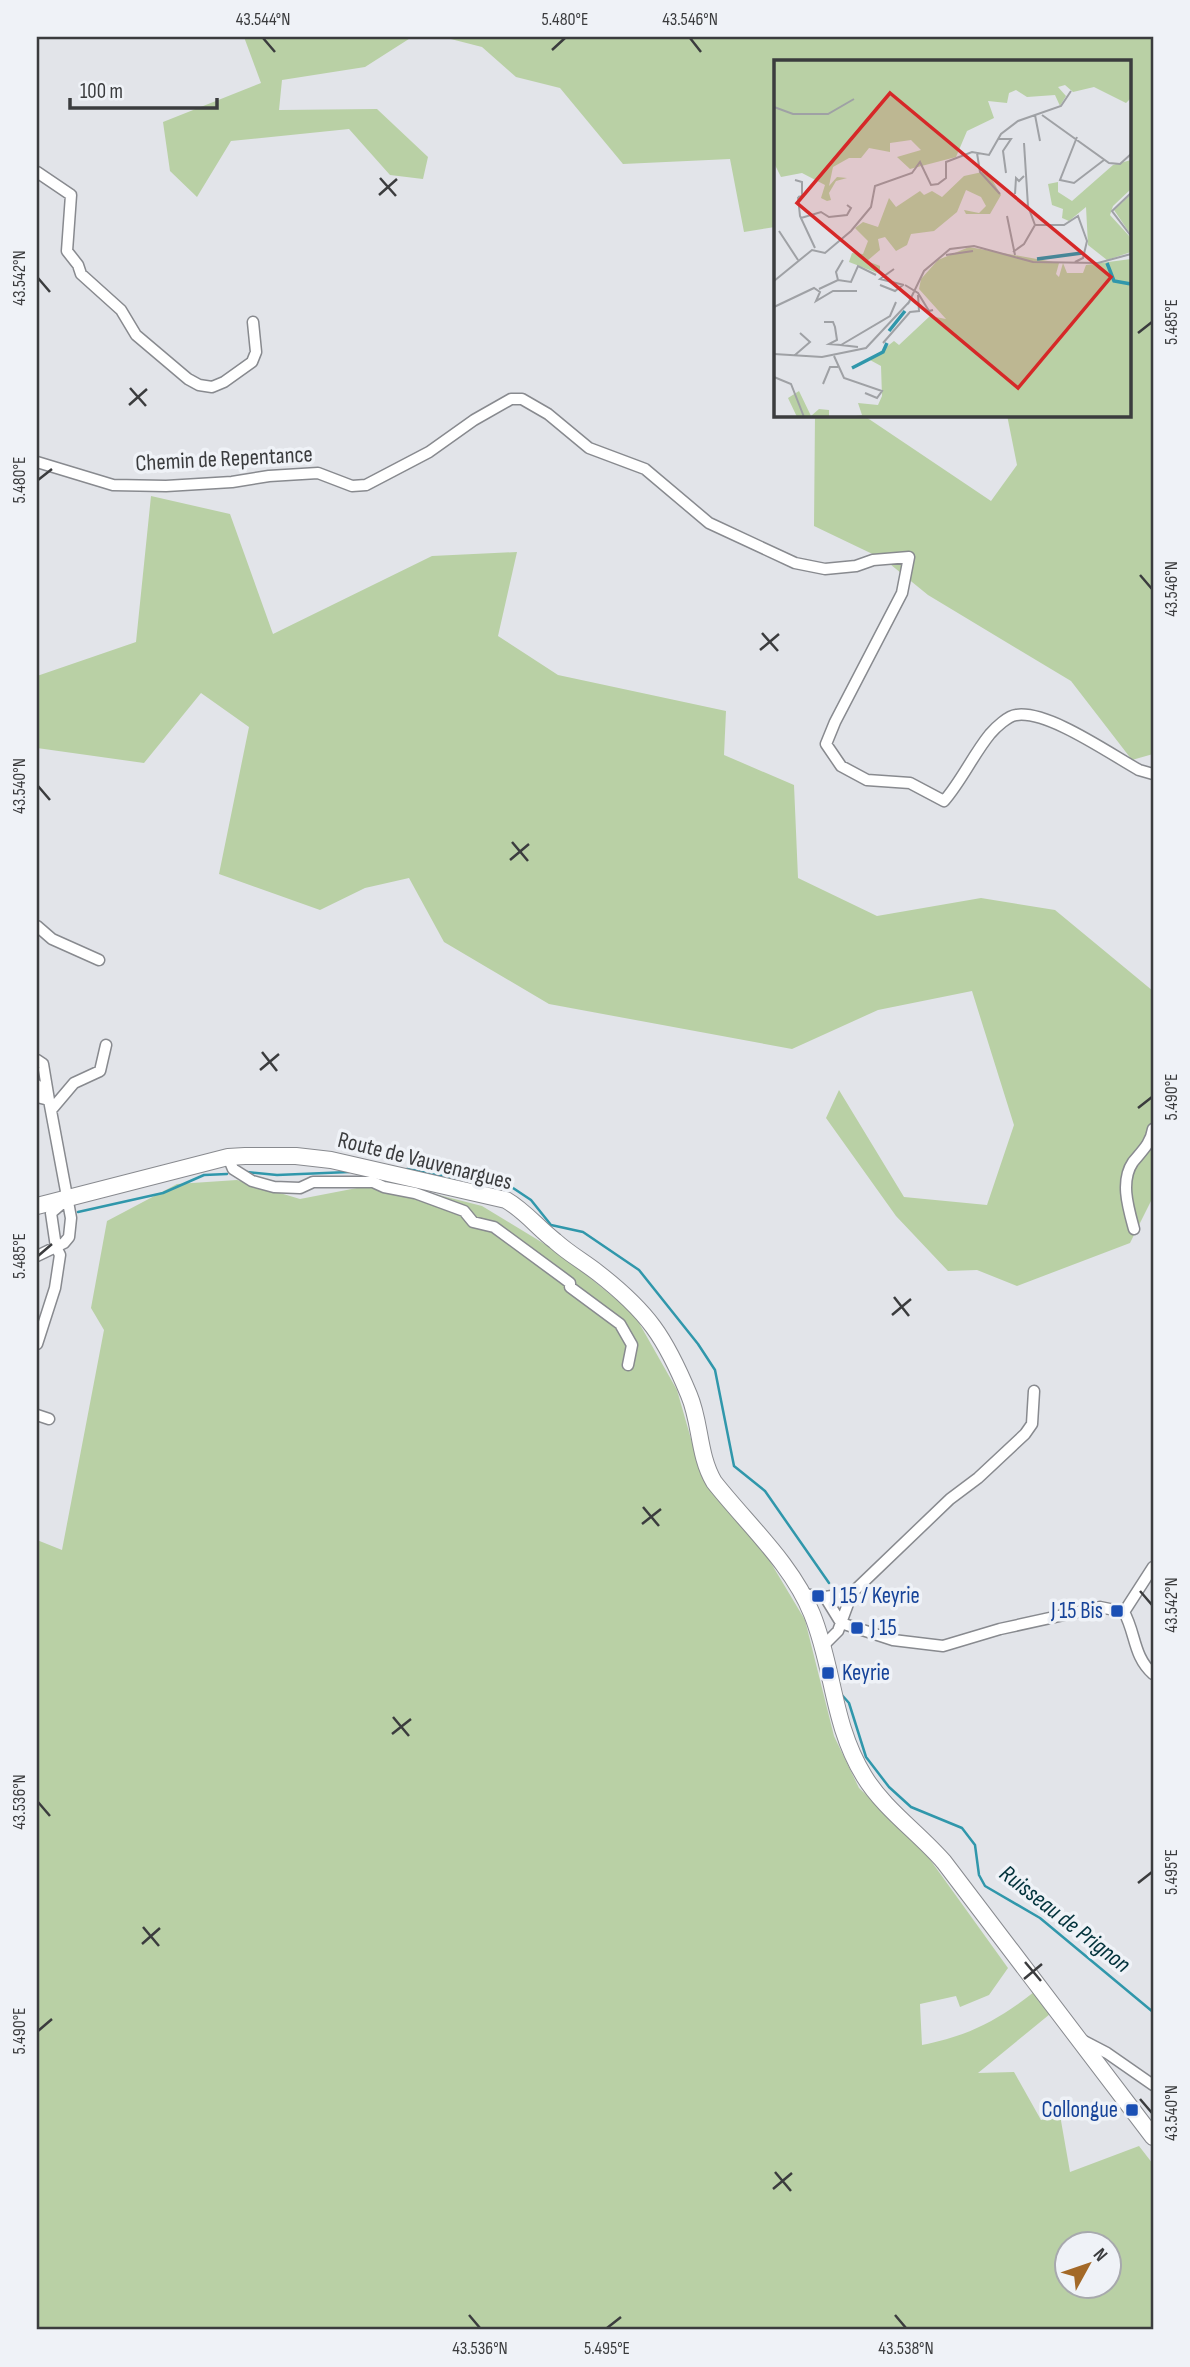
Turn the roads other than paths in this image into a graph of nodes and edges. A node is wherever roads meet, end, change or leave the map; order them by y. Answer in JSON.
{"nodes":[{"id":1,"x":37,"y":172,"type":"edge"},
{"id":2,"x":253,"y":322,"type":"dead end"},
{"id":3,"x":37,"y":462,"type":"edge"},
{"id":4,"x":1153,"y":774,"type":"edge"},
{"id":5,"x":37,"y":926,"type":"edge"},
{"id":6,"x":99,"y":960,"type":"dead end"},
{"id":7,"x":106,"y":1045,"type":"dead end"},
{"id":8,"x":37,"y":1060,"type":"edge"},
{"id":9,"x":37,"y":1085,"type":"edge"},
{"id":10,"x":46,"y":1101,"type":"edge"},
{"id":11,"x":1153,"y":1129,"type":"edge"},
{"id":12,"x":228,"y":1157,"type":"junction"},
{"id":13,"x":374,"y":1175,"type":"junction"},
{"id":14,"x":70,"y":1208,"type":"junction"},
{"id":15,"x":44,"y":1215,"type":"edge"},
{"id":16,"x":1133,"y":1228,"type":"dead end"},
{"id":17,"x":56,"y":1247,"type":"junction"},
{"id":18,"x":37,"y":1256,"type":"edge"},
{"id":19,"x":37,"y":1344,"type":"edge"},
{"id":20,"x":628,"y":1365,"type":"dead end"},
{"id":21,"x":1034,"y":1391,"type":"dead end"},
{"id":22,"x":37,"y":1415,"type":"edge"},
{"id":23,"x":49,"y":1419,"type":"dead end"},
{"id":24,"x":1153,"y":1567,"type":"edge"},
{"id":25,"x":852,"y":1593,"type":"junction"},
{"id":26,"x":803,"y":1594,"type":"junction"},
{"id":27,"x":825,"y":1597,"type":"junction"},
{"id":28,"x":1124,"y":1612,"type":"junction"},
{"id":29,"x":841,"y":1623,"type":"junction"},
{"id":30,"x":822,"y":1647,"type":"junction"},
{"id":31,"x":1153,"y":1674,"type":"edge"},
{"id":32,"x":1103,"y":2061,"type":"junction"},
{"id":33,"x":1153,"y":2085,"type":"edge"},
{"id":34,"x":1153,"y":2137,"type":"edge"}],
"edges":[{"from":1,"to":2,"type":"street"},
{"from":3,"to":4,"type":"street","name":"Chemin de Repentance"},
{"from":5,"to":6,"type":"street"},
{"from":7,"to":10,"type":"street"},
{"from":8,"to":10,"type":"street"},
{"from":9,"to":10,"type":"street"},
{"from":10,"to":14,"type":"street"},
{"from":11,"to":16,"type":"street"},
{"from":12,"to":13,"type":"main road","name":"Route de Vauvenargues"},
{"from":12,"to":13,"type":"street"},
{"from":12,"to":14,"type":"main road","name":"Route de Vauvenargues"},
{"from":13,"to":20,"type":"street"},
{"from":13,"to":26,"type":"main road","name":"Route de Vauvenargues"},
{"from":14,"to":15,"type":"main road","name":"Route de Vauvenargues"},
{"from":14,"to":17,"type":"street"},
{"from":15,"to":17,"type":"street"},
{"from":17,"to":18,"type":"street"},
{"from":17,"to":19,"type":"street"},
{"from":21,"to":25,"type":"street"},
{"from":22,"to":23,"type":"street"},
{"from":24,"to":28,"type":"street"},
{"from":25,"to":27,"type":"street"},
{"from":25,"to":29,"type":"street"},
{"from":26,"to":27,"type":"street"},
{"from":26,"to":30,"type":"main road","name":"Route de Vauvenargues"},
{"from":27,"to":29,"type":"street"},
{"from":28,"to":29,"type":"street"},
{"from":28,"to":31,"type":"street"},
{"from":29,"to":30,"type":"street"},
{"from":30,"to":32,"type":"main road","name":"Route de Vauvenargues"},
{"from":32,"to":33,"type":"street"},
{"from":32,"to":34,"type":"main road","name":"Route de Vauvenargues"}]}
